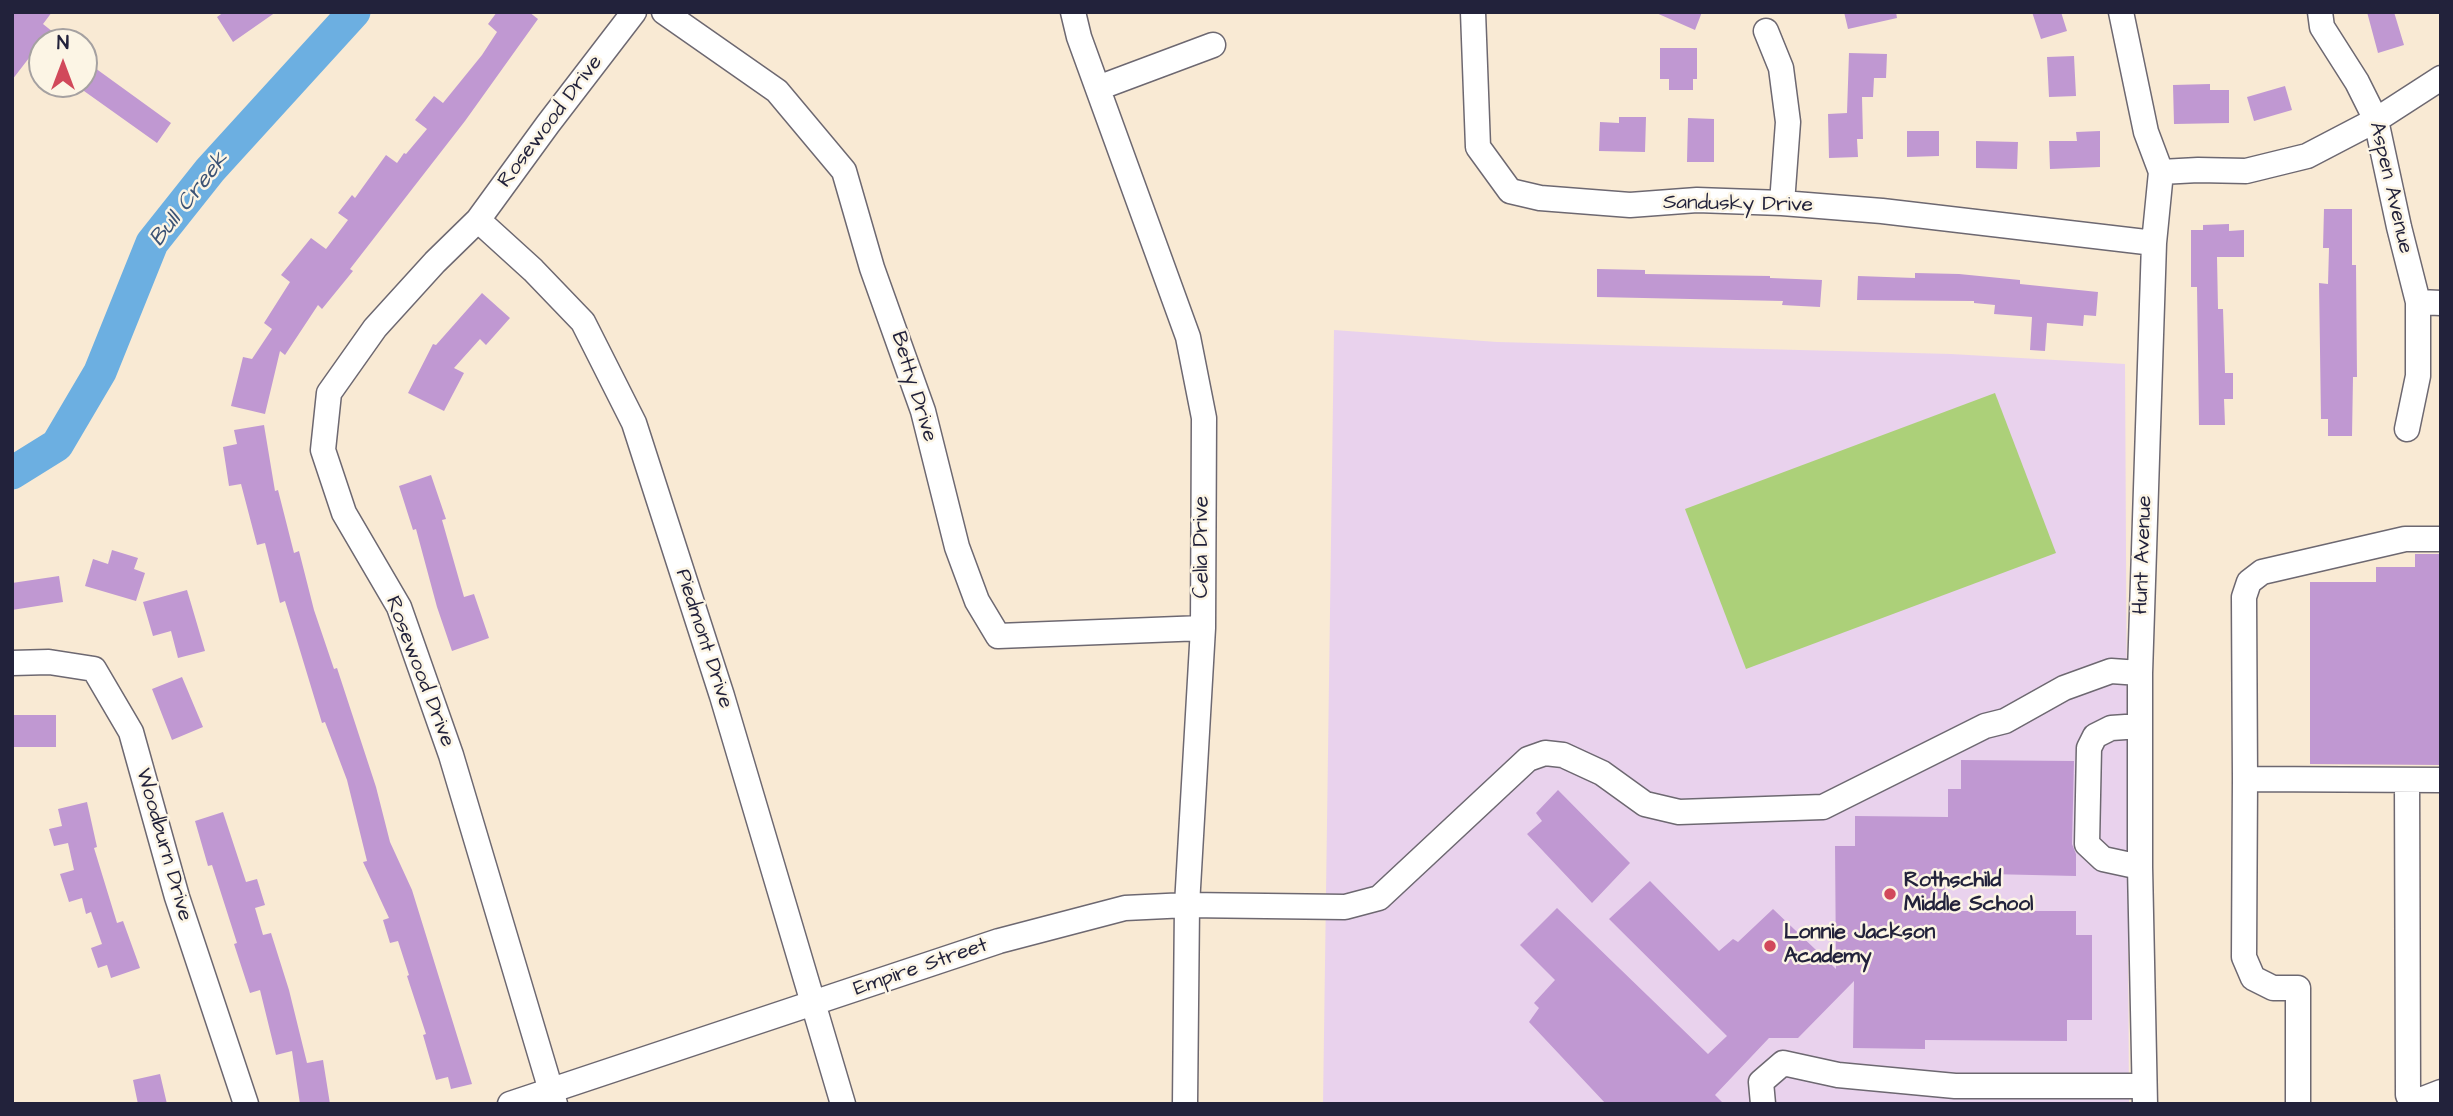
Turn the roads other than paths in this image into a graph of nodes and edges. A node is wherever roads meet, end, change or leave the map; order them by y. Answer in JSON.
{"nodes":[{"id":1,"x":634,"y":12,"type":"edge"},
{"id":2,"x":664,"y":12,"type":"edge"},
{"id":3,"x":1073,"y":12,"type":"edge"},
{"id":4,"x":1473,"y":12,"type":"edge"},
{"id":5,"x":2121,"y":12,"type":"edge"},
{"id":6,"x":2320,"y":12,"type":"edge"},
{"id":7,"x":1766,"y":31,"type":"dead end"},
{"id":8,"x":1213,"y":45,"type":"dead end"},
{"id":9,"x":2441,"y":78,"type":"edge"},
{"id":10,"x":1098,"y":88,"type":"junction"},
{"id":11,"x":2376,"y":120,"type":"junction"},
{"id":12,"x":2161,"y":172,"type":"junction"},
{"id":13,"x":1782,"y":203,"type":"junction"},
{"id":14,"x":478,"y":220,"type":"junction"},
{"id":15,"x":2154,"y":243,"type":"junction"},
{"id":16,"x":2430,"y":302,"type":"edge"},
{"id":17,"x":2407,"y":429,"type":"dead end"},
{"id":18,"x":2441,"y":540,"type":"edge"},
{"id":19,"x":1203,"y":628,"type":"junction"},
{"id":20,"x":12,"y":663,"type":"edge"},
{"id":21,"x":2140,"y":673,"type":"junction"},
{"id":22,"x":2140,"y":726,"type":"junction"},
{"id":23,"x":2245,"y":779,"type":"junction"},
{"id":24,"x":2406,"y":780,"type":"junction"},
{"id":25,"x":2441,"y":780,"type":"edge"},
{"id":26,"x":2140,"y":867,"type":"junction"},
{"id":27,"x":1186,"y":905,"type":"junction"},
{"id":28,"x":812,"y":1004,"type":"junction"},
{"id":29,"x":2441,"y":1092,"type":"edge"},
{"id":30,"x":1952,"y":1095,"type":"edge"},
{"id":31,"x":2144,"y":1095,"type":"edge"},
{"id":32,"x":553,"y":1097,"type":"edge"},
{"id":33,"x":2412,"y":1103,"type":"edge"},
{"id":34,"x":246,"y":1104,"type":"edge"},
{"id":35,"x":510,"y":1104,"type":"edge"},
{"id":36,"x":843,"y":1104,"type":"edge"},
{"id":37,"x":1185,"y":1104,"type":"edge"},
{"id":38,"x":1763,"y":1104,"type":"edge"},
{"id":39,"x":2298,"y":1104,"type":"edge"}],
"edges":[{"from":1,"to":14,"type":"street","name":"Rosewood Drive"},
{"from":2,"to":19,"type":"street","name":"Betty Drive"},
{"from":3,"to":10,"type":"street","name":"Celia Drive"},
{"from":4,"to":13,"type":"street","name":"Sandusky Drive"},
{"from":5,"to":12,"type":"street","name":"Hunt Avenue"},
{"from":6,"to":11,"type":"street","name":"Aspen Avenue"},
{"from":7,"to":13,"type":"street"},
{"from":8,"to":10,"type":"street"},
{"from":9,"to":11,"type":"street"},
{"from":10,"to":19,"type":"street","name":"Celia Drive"},
{"from":11,"to":12,"type":"street"},
{"from":11,"to":16,"type":"street","name":"Aspen Avenue"},
{"from":12,"to":15,"type":"street","name":"Hunt Avenue"},
{"from":13,"to":15,"type":"street","name":"Sandusky Drive"},
{"from":14,"to":28,"type":"street","name":"Piedmont Drive"},
{"from":14,"to":32,"type":"street","name":"Rosewood Drive"},
{"from":15,"to":21,"type":"street","name":"Hunt Avenue"},
{"from":16,"to":17,"type":"street","name":"Aspen Avenue"},
{"from":18,"to":23,"type":"street"},
{"from":19,"to":27,"type":"street","name":"Celia Drive"},
{"from":20,"to":34,"type":"street","name":"Woodburn Drive"},
{"from":21,"to":22,"type":"street","name":"Hunt Avenue"},
{"from":21,"to":27,"type":"street","name":"Empire Street"},
{"from":22,"to":26,"type":"street","name":"Hunt Avenue"},
{"from":22,"to":26,"type":"street"},
{"from":23,"to":24,"type":"street"},
{"from":23,"to":39,"type":"street"},
{"from":24,"to":25,"type":"street"},
{"from":24,"to":33,"type":"street"},
{"from":26,"to":31,"type":"street","name":"Hunt Avenue"},
{"from":27,"to":28,"type":"street","name":"Empire Street"},
{"from":27,"to":37,"type":"street","name":"Celia Drive"},
{"from":28,"to":32,"type":"street","name":"Empire Street"},
{"from":28,"to":36,"type":"street","name":"Piedmont Drive"},
{"from":29,"to":33,"type":"street"},
{"from":30,"to":31,"type":"street"},
{"from":30,"to":38,"type":"street"},
{"from":32,"to":35,"type":"street","name":"Empire Street"}]}
